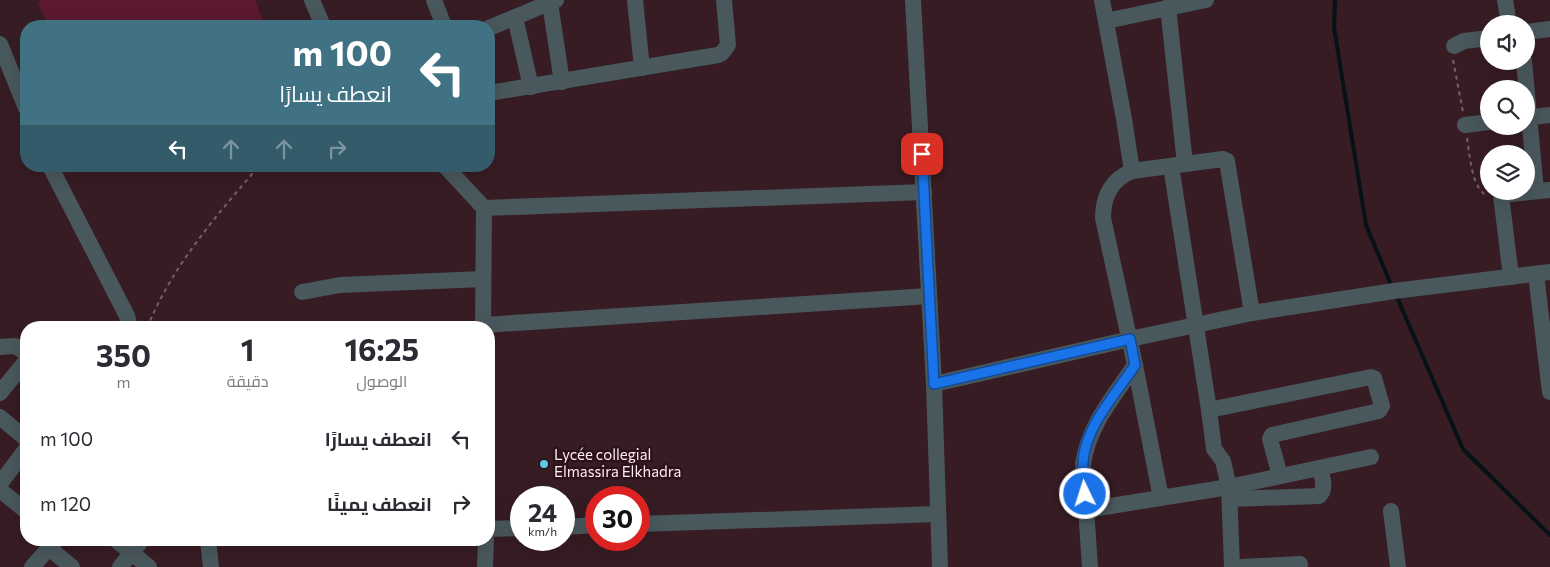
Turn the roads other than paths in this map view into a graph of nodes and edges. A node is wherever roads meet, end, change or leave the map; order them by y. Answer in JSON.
{"nodes":[{"id":1,"x":312,"y":0,"type":"edge"},
{"id":2,"x":434,"y":0,"type":"edge"},
{"id":3,"x":635,"y":0,"type":"edge"},
{"id":4,"x":724,"y":0,"type":"edge"},
{"id":5,"x":914,"y":0,"type":"edge"},
{"id":6,"x":1102,"y":0,"type":"edge"},
{"id":7,"x":1206,"y":0,"type":"edge"},
{"id":8,"x":1505,"y":0,"type":"edge"},
{"id":9,"x":553,"y":1,"type":"edge"},
{"id":10,"x":1176,"y":4,"type":"edge"},
{"id":11,"x":1508,"y":15,"type":"edge"},
{"id":12,"x":515,"y":17,"type":"junction"},
{"id":13,"x":320,"y":20,"type":"edge"},
{"id":14,"x":442,"y":20,"type":"edge"},
{"id":15,"x":1106,"y":21,"type":"junction"},
{"id":16,"x":495,"y":25,"type":"edge"},
{"id":17,"x":1550,"y":29,"type":"edge"},
{"id":18,"x":1535,"y":31,"type":"edge"},
{"id":19,"x":1480,"y":39,"type":"edge"},
{"id":20,"x":0,"y":44,"type":"edge"},
{"id":21,"x":1454,"y":46,"type":"dead end"},
{"id":22,"x":642,"y":68,"type":"junction"},
{"id":23,"x":562,"y":82,"type":"junction"},
{"id":24,"x":531,"y":88,"type":"junction"},
{"id":25,"x":495,"y":92,"type":"edge"},
{"id":26,"x":20,"y":93,"type":"edge"},
{"id":27,"x":1550,"y":115,"type":"edge"},
{"id":28,"x":1535,"y":117,"type":"edge"},
{"id":29,"x":1480,"y":123,"type":"edge"},
{"id":30,"x":1465,"y":125,"type":"dead end"},
{"id":31,"x":1531,"y":135,"type":"edge"},
{"id":32,"x":1178,"y":165,"type":"junction"},
{"id":33,"x":1132,"y":171,"type":"junction"},
{"id":34,"x":53,"y":172,"type":"edge"},
{"id":35,"x":451,"y":172,"type":"edge"},
{"id":36,"x":1543,"y":191,"type":"edge"},
{"id":37,"x":924,"y":192,"type":"junction"},
{"id":38,"x":484,"y":208,"type":"junction"},
{"id":39,"x":1543,"y":273,"type":"edge"},
{"id":40,"x":1511,"y":277,"type":"junction"},
{"id":41,"x":483,"y":279,"type":"junction"},
{"id":42,"x":302,"y":292,"type":"dead end"},
{"id":43,"x":929,"y":296,"type":"junction"},
{"id":44,"x":1252,"y":313,"type":"junction"},
{"id":45,"x":128,"y":321,"type":"edge"},
{"id":46,"x":483,"y":321,"type":"edge"},
{"id":47,"x":495,"y":325,"type":"edge"},
{"id":48,"x":1197,"y":326,"type":"junction"},
{"id":49,"x":1130,"y":339,"type":"junction"},
{"id":50,"x":0,"y":347,"type":"edge"},
{"id":51,"x":1547,"y":348,"type":"edge"},
{"id":52,"x":20,"y":349,"type":"edge"},
{"id":53,"x":1135,"y":365,"type":"junction"},
{"id":54,"x":20,"y":368,"type":"edge"},
{"id":55,"x":934,"y":384,"type":"junction"},
{"id":56,"x":1550,"y":392,"type":"edge"},
{"id":57,"x":0,"y":393,"type":"edge"},
{"id":58,"x":1209,"y":410,"type":"junction"},
{"id":59,"x":0,"y":417,"type":"edge"},
{"id":60,"x":20,"y":434,"type":"edge"},
{"id":61,"x":20,"y":457,"type":"edge"},
{"id":62,"x":1370,"y":457,"type":"dead end"},
{"id":63,"x":1320,"y":468,"type":"junction"},
{"id":64,"x":1280,"y":476,"type":"junction"},
{"id":65,"x":0,"y":484,"type":"edge"},
{"id":66,"x":0,"y":490,"type":"edge"},
{"id":67,"x":1229,"y":493,"type":"junction"},
{"id":68,"x":1161,"y":498,"type":"junction"},
{"id":69,"x":20,"y":505,"type":"edge"},
{"id":70,"x":1086,"y":510,"type":"junction"},
{"id":71,"x":1392,"y":511,"type":"dead end"},
{"id":72,"x":938,"y":514,"type":"junction"},
{"id":73,"x":650,"y":524,"type":"edge"},
{"id":74,"x":510,"y":528,"type":"edge"},
{"id":75,"x":495,"y":529,"type":"edge"},
{"id":76,"x":50,"y":546,"type":"edge"},
{"id":77,"x":54,"y":546,"type":"edge"},
{"id":78,"x":137,"y":546,"type":"edge"},
{"id":79,"x":208,"y":546,"type":"edge"},
{"id":80,"x":486,"y":546,"type":"edge"},
{"id":81,"x":1300,"y":564,"type":"dead end"},
{"id":82,"x":32,"y":567,"type":"edge"},
{"id":83,"x":72,"y":567,"type":"edge"},
{"id":84,"x":120,"y":567,"type":"edge"},
{"id":85,"x":149,"y":567,"type":"edge"},
{"id":86,"x":210,"y":567,"type":"edge"},
{"id":87,"x":485,"y":567,"type":"edge"},
{"id":88,"x":940,"y":567,"type":"edge"},
{"id":89,"x":1090,"y":567,"type":"edge"},
{"id":90,"x":1232,"y":567,"type":"edge"},
{"id":91,"x":1242,"y":567,"type":"edge"},
{"id":92,"x":1398,"y":567,"type":"edge"}],
"edges":[{"from":1,"to":13,"type":"street"},
{"from":2,"to":14,"type":"street"},
{"from":3,"to":22,"type":"street"},
{"from":4,"to":22,"type":"street"},
{"from":5,"to":37,"type":"street"},
{"from":6,"to":15,"type":"street"},
{"from":7,"to":10,"type":"street"},
{"from":8,"to":11,"type":"street"},
{"from":9,"to":12,"type":"street"},
{"from":9,"to":23,"type":"street"},
{"from":10,"to":15,"type":"street"},
{"from":10,"to":32,"type":"street"},
{"from":12,"to":16,"type":"street"},
{"from":12,"to":24,"type":"street"},
{"from":15,"to":33,"type":"street"},
{"from":17,"to":18,"type":"street"},
{"from":19,"to":21,"type":"street"},
{"from":20,"to":26,"type":"street"},
{"from":22,"to":23,"type":"street"},
{"from":23,"to":24,"type":"street"},
{"from":24,"to":25,"type":"street"},
{"from":27,"to":28,"type":"street"},
{"from":29,"to":30,"type":"street"},
{"from":31,"to":36,"type":"street"},
{"from":32,"to":33,"type":"street"},
{"from":32,"to":44,"type":"street"},
{"from":32,"to":48,"type":"street"},
{"from":33,"to":49,"type":"street"},
{"from":34,"to":45,"type":"street"},
{"from":35,"to":38,"type":"street"},
{"from":36,"to":40,"type":"street"},
{"from":37,"to":38,"type":"street"},
{"from":37,"to":43,"type":"street"},
{"from":38,"to":41,"type":"street"},
{"from":39,"to":40,"type":"street"},
{"from":39,"to":51,"type":"street"},
{"from":40,"to":44,"type":"street"},
{"from":41,"to":42,"type":"street"},
{"from":41,"to":46,"type":"street"},
{"from":43,"to":47,"type":"street"},
{"from":43,"to":55,"type":"street"},
{"from":44,"to":48,"type":"street"},
{"from":48,"to":49,"type":"street"},
{"from":48,"to":58,"type":"street"},
{"from":49,"to":53,"type":"street"},
{"from":49,"to":55,"type":"street"},
{"from":50,"to":52,"type":"street"},
{"from":51,"to":56,"type":"street"},
{"from":53,"to":68,"type":"street"},
{"from":53,"to":70,"type":"street"},
{"from":54,"to":57,"type":"street"},
{"from":55,"to":72,"type":"street"},
{"from":58,"to":64,"type":"street"},
{"from":58,"to":67,"type":"street"},
{"from":59,"to":60,"type":"street"},
{"from":61,"to":65,"type":"street"},
{"from":62,"to":63,"type":"street"},
{"from":63,"to":64,"type":"street"},
{"from":63,"to":67,"type":"street"},
{"from":64,"to":67,"type":"street"},
{"from":66,"to":69,"type":"street"},
{"from":67,"to":68,"type":"street"},
{"from":67,"to":90,"type":"street"},
{"from":68,"to":70,"type":"street"},
{"from":70,"to":89,"type":"street"},
{"from":71,"to":92,"type":"street"},
{"from":72,"to":73,"type":"street"},
{"from":72,"to":88,"type":"street"},
{"from":74,"to":75,"type":"street"},
{"from":76,"to":82,"type":"street"},
{"from":77,"to":83,"type":"street"},
{"from":78,"to":84,"type":"street"},
{"from":78,"to":85,"type":"street"},
{"from":79,"to":86,"type":"street"},
{"from":80,"to":87,"type":"street"},
{"from":81,"to":91,"type":"street"}]}
